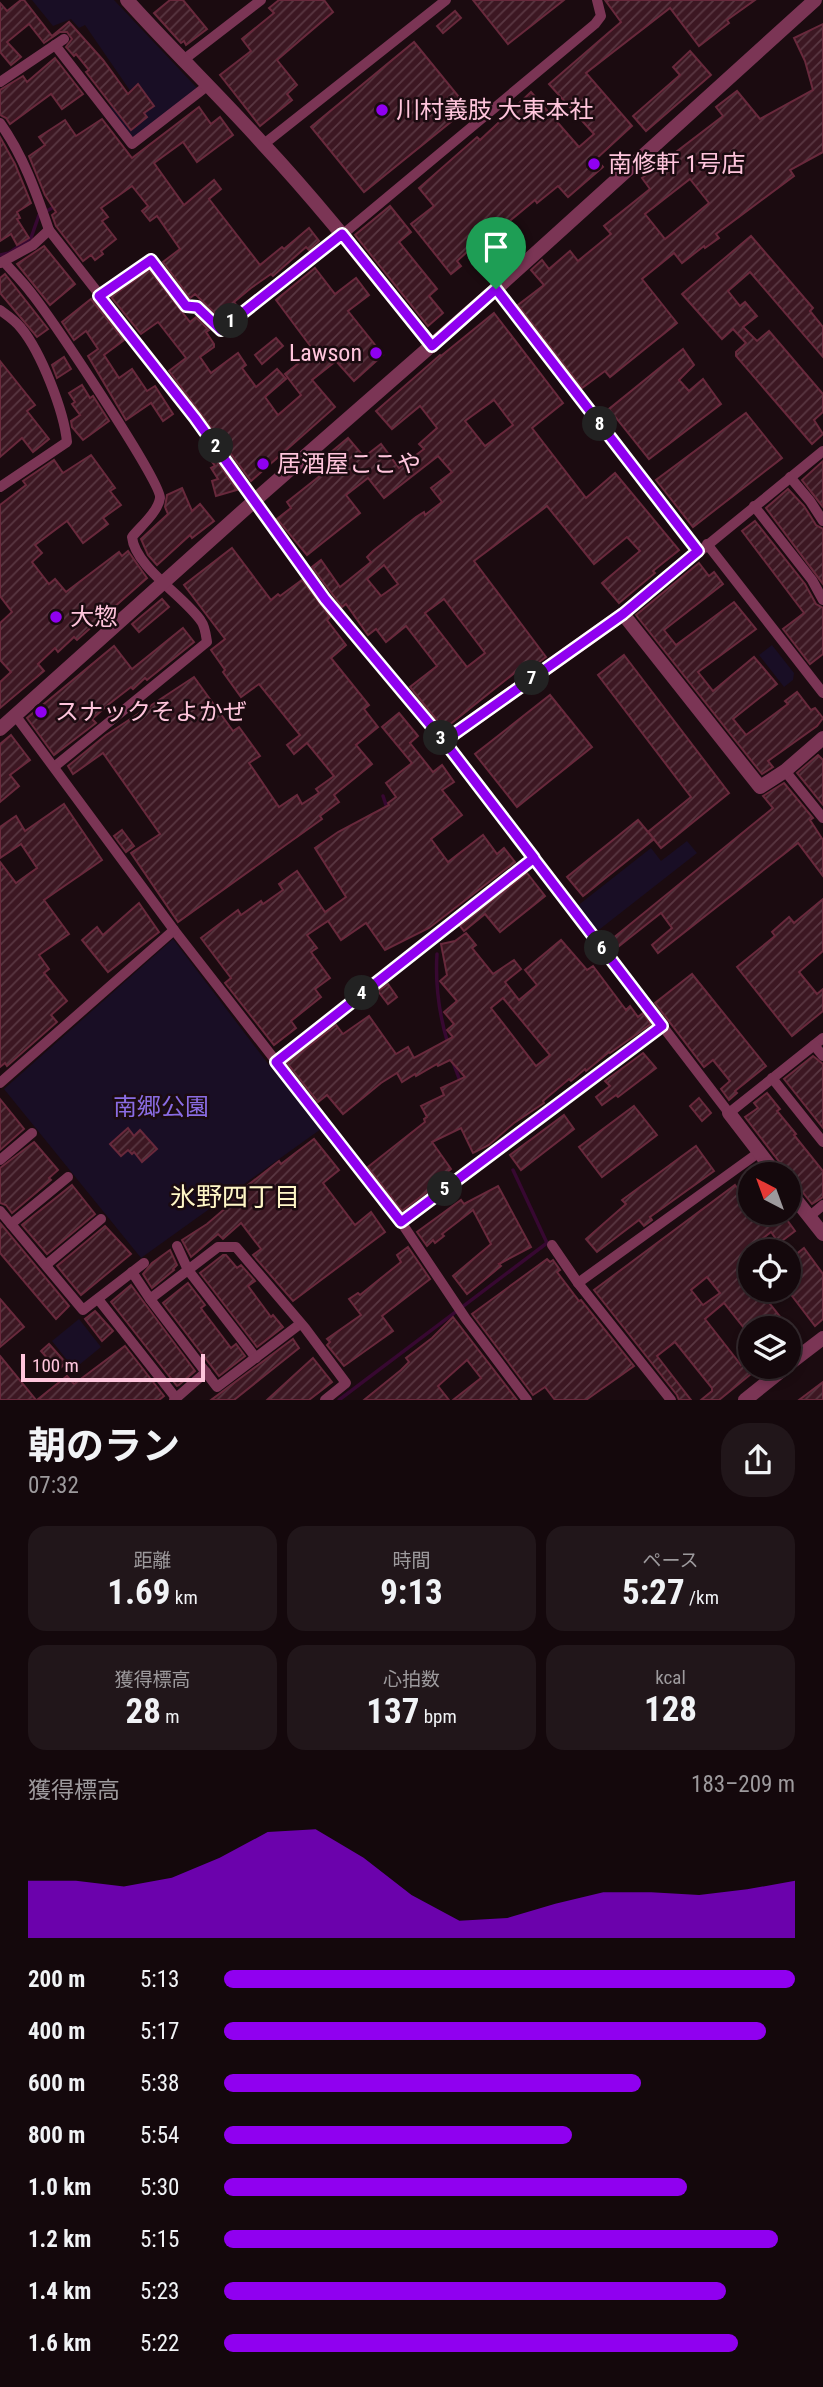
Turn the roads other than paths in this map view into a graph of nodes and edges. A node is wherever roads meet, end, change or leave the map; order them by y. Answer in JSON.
{"nodes":[{"id":1,"x":127,"y":0,"type":"edge"},
{"id":2,"x":261,"y":0,"type":"edge"},
{"id":3,"x":446,"y":0,"type":"edge"},
{"id":4,"x":597,"y":0,"type":"edge"},
{"id":5,"x":815,"y":0,"type":"edge"},
{"id":6,"x":182,"y":61,"type":"junction"},
{"id":7,"x":0,"y":82,"type":"edge"},
{"id":8,"x":207,"y":86,"type":"junction"},
{"id":9,"x":0,"y":122,"type":"edge"},
{"id":10,"x":264,"y":144,"type":"junction"},
{"id":11,"x":49,"y":230,"type":"junction"},
{"id":12,"x":342,"y":234,"type":"junction"},
{"id":13,"x":2,"y":262,"type":"edge"},
{"id":14,"x":496,"y":289,"type":"junction"},
{"id":15,"x":99,"y":296,"type":"junction"},
{"id":16,"x":3,"y":317,"type":"edge"},
{"id":17,"x":432,"y":346,"type":"junction"},
{"id":18,"x":823,"y":451,"type":"edge"},
{"id":19,"x":790,"y":477,"type":"junction"},
{"id":20,"x":0,"y":487,"type":"edge"},
{"id":21,"x":255,"y":500,"type":"junction"},
{"id":22,"x":754,"y":506,"type":"junction"},
{"id":23,"x":823,"y":521,"type":"edge"},
{"id":24,"x":702,"y":547,"type":"junction"},
{"id":25,"x":164,"y":583,"type":"junction"},
{"id":26,"x":823,"y":600,"type":"edge"},
{"id":27,"x":623,"y":614,"type":"junction"},
{"id":28,"x":823,"y":694,"type":"edge"},
{"id":29,"x":15,"y":715,"type":"junction"},
{"id":30,"x":0,"y":729,"type":"edge"},
{"id":31,"x":444,"y":741,"type":"junction"},
{"id":32,"x":822,"y":742,"type":"edge"},
{"id":33,"x":54,"y":767,"type":"junction"},
{"id":34,"x":785,"y":771,"type":"junction"},
{"id":35,"x":823,"y":818,"type":"edge"},
{"id":36,"x":534,"y":858,"type":"junction"},
{"id":37,"x":174,"y":930,"type":"junction"},
{"id":38,"x":662,"y":1026,"type":"junction"},
{"id":39,"x":819,"y":1042,"type":"edge"},
{"id":40,"x":823,"y":1056,"type":"edge"},
{"id":41,"x":276,"y":1062,"type":"junction"},
{"id":42,"x":772,"y":1078,"type":"junction"},
{"id":43,"x":0,"y":1083,"type":"edge"},
{"id":44,"x":729,"y":1112,"type":"junction"},
{"id":45,"x":32,"y":1133,"type":"dead end"},
{"id":46,"x":823,"y":1142,"type":"edge"},
{"id":47,"x":758,"y":1153,"type":"junction"},
{"id":48,"x":0,"y":1160,"type":"edge"},
{"id":49,"x":766,"y":1162,"type":"edge"},
{"id":50,"x":68,"y":1177,"type":"dead end"},
{"id":51,"x":823,"y":1205,"type":"edge"},
{"id":52,"x":802,"y":1206,"type":"edge"},
{"id":53,"x":0,"y":1211,"type":"edge"},
{"id":54,"x":810,"y":1216,"type":"junction"},
{"id":55,"x":101,"y":1219,"type":"dead end"},
{"id":56,"x":401,"y":1222,"type":"junction"},
{"id":57,"x":11,"y":1224,"type":"junction"},
{"id":58,"x":823,"y":1234,"type":"edge"},
{"id":59,"x":552,"y":1245,"type":"dead end"},
{"id":60,"x":177,"y":1246,"type":"dead end"},
{"id":61,"x":144,"y":1263,"type":"dead end"},
{"id":62,"x":46,"y":1265,"type":"junction"},
{"id":63,"x":188,"y":1269,"type":"junction"},
{"id":64,"x":132,"y":1272,"type":"junction"},
{"id":65,"x":578,"y":1283,"type":"junction"},
{"id":66,"x":98,"y":1299,"type":"junction"},
{"id":67,"x":150,"y":1299,"type":"junction"},
{"id":68,"x":300,"y":1324,"type":"junction"},
{"id":69,"x":823,"y":1338,"type":"edge"},
{"id":70,"x":801,"y":1356,"type":"edge"},
{"id":71,"x":256,"y":1358,"type":"junction"},
{"id":72,"x":206,"y":1372,"type":"junction"},
{"id":73,"x":772,"y":1379,"type":"edge"},
{"id":74,"x":175,"y":1399,"type":"edge"},
{"id":75,"x":325,"y":1400,"type":"edge"},
{"id":76,"x":527,"y":1400,"type":"edge"},
{"id":77,"x":671,"y":1400,"type":"edge"},
{"id":78,"x":745,"y":1400,"type":"edge"}],
"edges":[{"from":1,"to":6,"type":"street"},
{"from":2,"to":6,"type":"street"},
{"from":3,"to":10,"type":"street"},
{"from":4,"to":12,"type":"street"},
{"from":5,"to":14,"type":"street"},
{"from":6,"to":8,"type":"street"},
{"from":7,"to":8,"type":"street"},
{"from":8,"to":10,"type":"street"},
{"from":9,"to":11,"type":"street"},
{"from":10,"to":12,"type":"street"},
{"from":11,"to":13,"type":"street"},
{"from":11,"to":15,"type":"street"},
{"from":12,"to":15,"type":"street"},
{"from":12,"to":17,"type":"street"},
{"from":13,"to":25,"type":"street"},
{"from":14,"to":17,"type":"street"},
{"from":14,"to":24,"type":"street"},
{"from":15,"to":21,"type":"street"},
{"from":16,"to":20,"type":"street"},
{"from":17,"to":21,"type":"street"},
{"from":18,"to":19,"type":"street"},
{"from":19,"to":22,"type":"street"},
{"from":19,"to":23,"type":"street"},
{"from":21,"to":25,"type":"street"},
{"from":21,"to":31,"type":"street"},
{"from":22,"to":24,"type":"street"},
{"from":22,"to":26,"type":"street"},
{"from":24,"to":27,"type":"street"},
{"from":24,"to":28,"type":"street"},
{"from":25,"to":29,"type":"street"},
{"from":25,"to":33,"type":"street"},
{"from":27,"to":31,"type":"street"},
{"from":27,"to":34,"type":"street"},
{"from":29,"to":30,"type":"street"},
{"from":29,"to":33,"type":"street"},
{"from":31,"to":36,"type":"street"},
{"from":32,"to":34,"type":"street"},
{"from":33,"to":37,"type":"street"},
{"from":34,"to":35,"type":"street"},
{"from":36,"to":38,"type":"street"},
{"from":36,"to":41,"type":"street"},
{"from":37,"to":41,"type":"street"},
{"from":37,"to":43,"type":"street"},
{"from":38,"to":44,"type":"street"},
{"from":38,"to":56,"type":"street"},
{"from":39,"to":40,"type":"street"},
{"from":39,"to":42,"type":"street"},
{"from":41,"to":56,"type":"street"},
{"from":42,"to":44,"type":"street"},
{"from":42,"to":46,"type":"street"},
{"from":44,"to":47,"type":"street"},
{"from":45,"to":48,"type":"street"},
{"from":47,"to":49,"type":"street"},
{"from":47,"to":65,"type":"street"},
{"from":50,"to":57,"type":"street"},
{"from":51,"to":54,"type":"street"},
{"from":52,"to":54,"type":"street"},
{"from":53,"to":57,"type":"street"},
{"from":54,"to":58,"type":"street"},
{"from":55,"to":62,"type":"street"},
{"from":56,"to":76,"type":"street"},
{"from":57,"to":62,"type":"street"},
{"from":59,"to":65,"type":"street"},
{"from":60,"to":63,"type":"street"},
{"from":61,"to":64,"type":"street"},
{"from":62,"to":66,"type":"street"},
{"from":63,"to":67,"type":"street"},
{"from":63,"to":68,"type":"street"},
{"from":63,"to":71,"type":"street"},
{"from":64,"to":66,"type":"street"},
{"from":64,"to":67,"type":"street"},
{"from":65,"to":77,"type":"street"},
{"from":66,"to":74,"type":"street"},
{"from":67,"to":72,"type":"street"},
{"from":68,"to":71,"type":"street"},
{"from":68,"to":75,"type":"street"},
{"from":69,"to":70,"type":"street"},
{"from":71,"to":72,"type":"street"},
{"from":72,"to":74,"type":"street"},
{"from":73,"to":78,"type":"street"}]}
